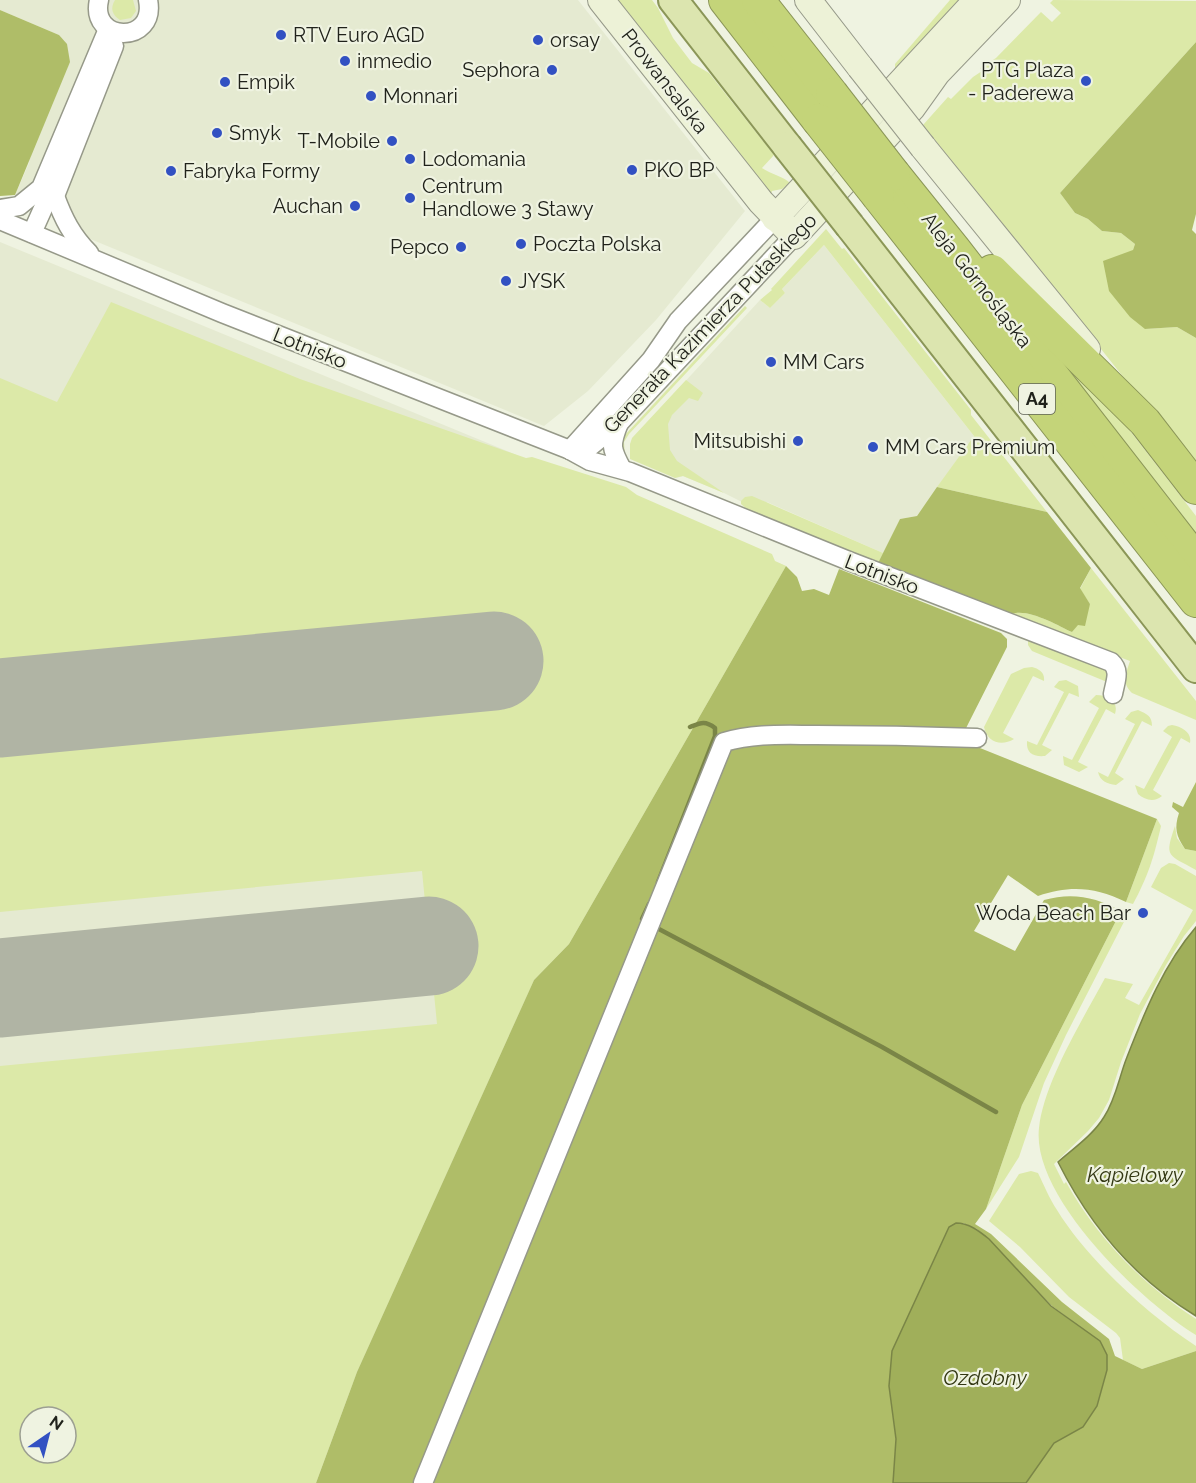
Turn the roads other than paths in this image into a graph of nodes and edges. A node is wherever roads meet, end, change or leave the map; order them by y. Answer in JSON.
{"nodes":[{"id":1,"x":99,"y":0,"type":"edge"},
{"id":2,"x":148,"y":0,"type":"edge"},
{"id":3,"x":601,"y":0,"type":"edge"},
{"id":4,"x":673,"y":0,"type":"edge"},
{"id":5,"x":724,"y":0,"type":"edge"},
{"id":6,"x":758,"y":0,"type":"edge"},
{"id":7,"x":808,"y":0,"type":"edge"},
{"id":8,"x":977,"y":0,"type":"edge"},
{"id":9,"x":1007,"y":0,"type":"edge"},
{"id":10,"x":114,"y":31,"type":"junction"},
{"id":11,"x":825,"y":107,"type":"junction"},
{"id":12,"x":886,"y":185,"type":"junction"},
{"id":13,"x":47,"y":196,"type":"junction"},
{"id":14,"x":0,"y":209,"type":"edge"},
{"id":15,"x":775,"y":218,"type":"junction"},
{"id":16,"x":0,"y":220,"type":"edge"},
{"id":17,"x":32,"y":233,"type":"junction"},
{"id":18,"x":794,"y":236,"type":"junction"},
{"id":19,"x":92,"y":257,"type":"junction"},
{"id":20,"x":1145,"y":422,"type":"junction"},
{"id":21,"x":619,"y":423,"type":"junction"},
{"id":22,"x":570,"y":450,"type":"junction"},
{"id":23,"x":622,"y":470,"type":"junction"},
{"id":24,"x":1196,"y":488,"type":"edge"},
{"id":25,"x":1196,"y":560,"type":"edge"},
{"id":26,"x":1196,"y":601,"type":"edge"},
{"id":27,"x":1196,"y":668,"type":"edge"},
{"id":28,"x":1113,"y":694,"type":"dead end"},
{"id":29,"x":977,"y":738,"type":"dead end"},
{"id":30,"x":423,"y":1483,"type":"edge"}],
"edges":[{"from":1,"to":10,"type":"street"},
{"from":2,"to":10,"type":"street"},
{"from":3,"to":15,"type":"street","name":"Prowansalska"},
{"from":4,"to":27,"type":"main road","bridge":true},
{"from":5,"to":11,"type":"highway","number":"A4"},
{"from":6,"to":11,"type":"highway","number":"A4"},
{"from":7,"to":20,"type":"street","bridge":true},
{"from":8,"to":15,"type":"street","name":"Generała Kazimierza Pułaskiego"},
{"from":9,"to":18,"type":"street","name":"Generała Kazimierza Pułaskiego"},
{"from":10,"to":13,"type":"street"},
{"from":11,"to":12,"type":"highway","number":"A4","bridge":true},
{"from":12,"to":20,"type":"highway"},
{"from":12,"to":25,"type":"highway","name":"Aleja Górnośląska","number":"A4"},
{"from":12,"to":26,"type":"highway","number":"A4"},
{"from":13,"to":14,"type":"street"},
{"from":13,"to":17,"type":"street"},
{"from":13,"to":19,"type":"street"},
{"from":15,"to":18,"type":"street","name":"Prowansalska"},
{"from":15,"to":22,"type":"street","name":"Generała Kazimierza Pułaskiego"},
{"from":16,"to":17,"type":"street","name":"Lotnisko"},
{"from":17,"to":19,"type":"street","name":"Lotnisko"},
{"from":18,"to":21,"type":"street","name":"Generała Kazimierza Pułaskiego"},
{"from":19,"to":22,"type":"street","name":"Lotnisko"},
{"from":20,"to":24,"type":"highway"},
{"from":21,"to":22,"type":"street","name":"Generała Kazimierza Pułaskiego"},
{"from":21,"to":23,"type":"street"},
{"from":22,"to":23,"type":"street","name":"Lotnisko"},
{"from":23,"to":28,"type":"street","name":"Lotnisko"},
{"from":29,"to":30,"type":"street"}]}
